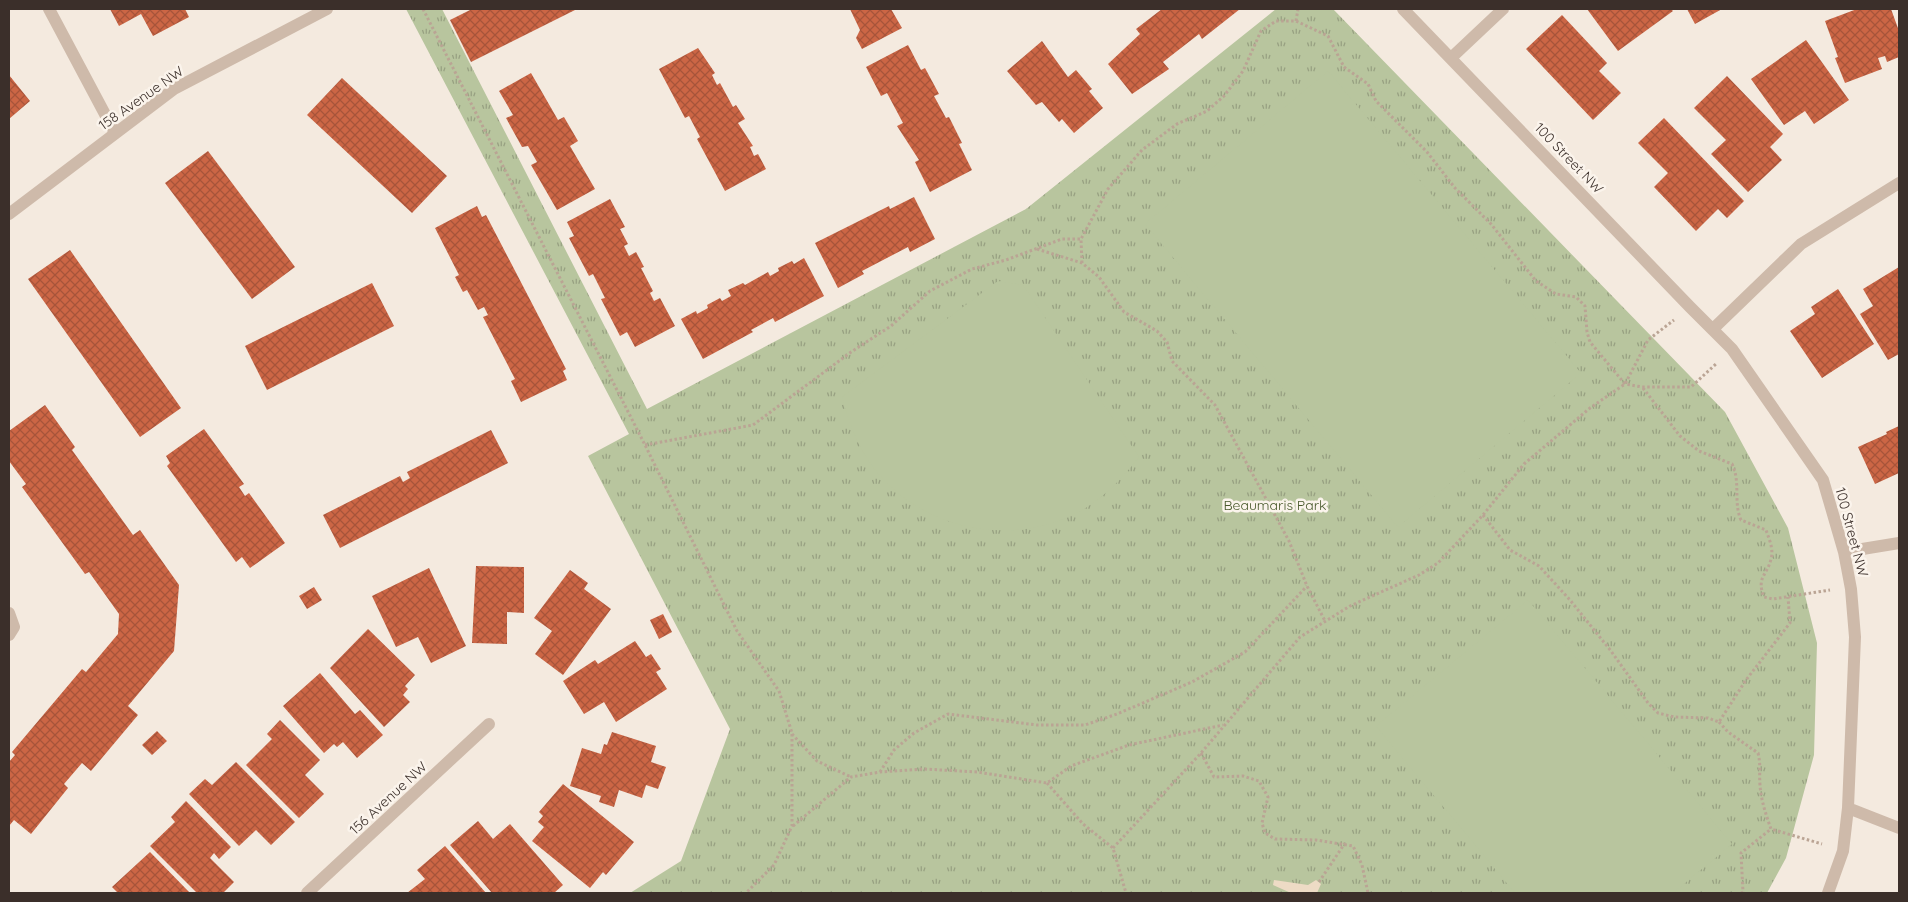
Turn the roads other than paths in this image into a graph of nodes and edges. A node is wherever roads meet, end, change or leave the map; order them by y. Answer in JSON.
{"nodes":[{"id":1,"x":49,"y":9,"type":"edge"},
{"id":2,"x":327,"y":9,"type":"edge"},
{"id":3,"x":1403,"y":9,"type":"edge"},
{"id":4,"x":1503,"y":9,"type":"edge"},
{"id":5,"x":1451,"y":58,"type":"junction"},
{"id":6,"x":115,"y":133,"type":"junction"},
{"id":7,"x":1899,"y":183,"type":"edge"},
{"id":8,"x":9,"y":214,"type":"edge"},
{"id":9,"x":1714,"y":328,"type":"junction"},
{"id":10,"x":1899,"y":543,"type":"edge"},
{"id":11,"x":1844,"y":552,"type":"junction"},
{"id":12,"x":9,"y":613,"type":"edge"},
{"id":13,"x":9,"y":635,"type":"edge"},
{"id":14,"x":489,"y":724,"type":"dead end"},
{"id":15,"x":1848,"y":808,"type":"junction"},
{"id":16,"x":1899,"y":828,"type":"edge"},
{"id":17,"x":307,"y":893,"type":"edge"},
{"id":18,"x":1828,"y":893,"type":"edge"}],
"edges":[{"from":1,"to":6,"type":"street"},
{"from":2,"to":6,"type":"street","name":"158 Avenue NW"},
{"from":3,"to":5,"type":"street","name":"100 Street NW"},
{"from":4,"to":5,"type":"street"},
{"from":5,"to":9,"type":"street","name":"100 Street NW"},
{"from":6,"to":8,"type":"street","name":"158 Avenue NW"},
{"from":7,"to":9,"type":"street"},
{"from":9,"to":11,"type":"street","name":"100 Street NW"},
{"from":10,"to":11,"type":"street"},
{"from":11,"to":15,"type":"street","name":"100 Street NW"},
{"from":12,"to":13,"type":"street"},
{"from":14,"to":17,"type":"street","name":"156 Avenue NW"},
{"from":15,"to":16,"type":"street"},
{"from":15,"to":18,"type":"street","name":"100 Street NW"}]}
